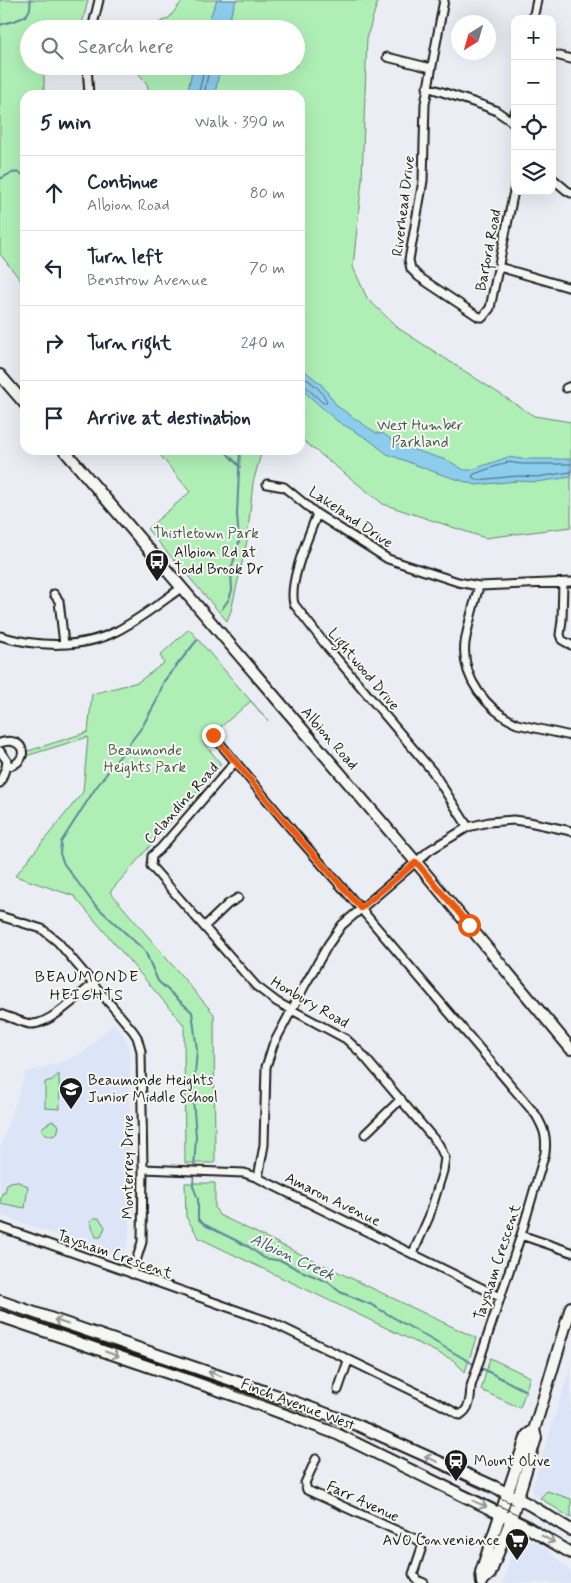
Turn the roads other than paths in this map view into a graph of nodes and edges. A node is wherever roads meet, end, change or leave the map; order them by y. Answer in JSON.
{"nodes":[{"id":1,"x":99,"y":0,"type":"edge"},
{"id":2,"x":444,"y":0,"type":"edge"},
{"id":3,"x":537,"y":0,"type":"edge"},
{"id":4,"x":534,"y":15,"type":"edge"},
{"id":5,"x":94,"y":20,"type":"edge"},
{"id":6,"x":556,"y":55,"type":"edge"},
{"id":7,"x":387,"y":57,"type":"dead end"},
{"id":8,"x":571,"y":59,"type":"edge"},
{"id":9,"x":431,"y":68,"type":"junction"},
{"id":10,"x":88,"y":75,"type":"edge"},
{"id":11,"x":427,"y":88,"type":"junction"},
{"id":12,"x":89,"y":90,"type":"edge"},
{"id":13,"x":511,"y":122,"type":"edge"},
{"id":14,"x":556,"y":181,"type":"edge"},
{"id":15,"x":571,"y":193,"type":"edge"},
{"id":16,"x":513,"y":195,"type":"edge"},
{"id":17,"x":499,"y":266,"type":"junction"},
{"id":18,"x":571,"y":288,"type":"edge"},
{"id":19,"x":483,"y":317,"type":"joint"},
{"id":20,"x":0,"y":375,"type":"edge"},
{"id":21,"x":20,"y":398,"type":"edge"},
{"id":22,"x":68,"y":455,"type":"edge"},
{"id":23,"x":267,"y":484,"type":"dead end"},
{"id":24,"x":317,"y":514,"type":"junction"},
{"id":25,"x":571,"y":582,"type":"edge"},
{"id":26,"x":563,"y":583,"type":"junction"},
{"id":27,"x":478,"y":586,"type":"junction"},
{"id":28,"x":181,"y":588,"type":"junction"},
{"id":29,"x":54,"y":594,"type":"dead end"},
{"id":30,"x":0,"y":636,"type":"edge"},
{"id":31,"x":64,"y":644,"type":"junction"},
{"id":32,"x":571,"y":645,"type":"edge"},
{"id":33,"x":213,"y":735,"type":"dead end"},
{"id":34,"x":571,"y":736,"type":"edge"},
{"id":35,"x":0,"y":742,"type":"edge"},
{"id":36,"x":0,"y":751,"type":"edge"},
{"id":37,"x":235,"y":762,"type":"junction"},
{"id":38,"x":6,"y":767,"type":"junction"},
{"id":39,"x":0,"y":783,"type":"edge"},
{"id":40,"x":468,"y":827,"type":"junction"},
{"id":41,"x":571,"y":831,"type":"edge"},
{"id":42,"x":416,"y":862,"type":"junction"},
{"id":43,"x":151,"y":863,"type":"joint"},
{"id":44,"x":238,"y":898,"type":"dead end"},
{"id":45,"x":361,"y":908,"type":"junction"},
{"id":46,"x":0,"y":916,"type":"edge"},
{"id":47,"x":205,"y":926,"type":"junction"},
{"id":48,"x":93,"y":984,"type":"junction"},
{"id":49,"x":292,"y":1009,"type":"junction"},
{"id":50,"x":0,"y":1014,"type":"edge"},
{"id":51,"x":571,"y":1049,"type":"edge"},
{"id":52,"x":401,"y":1099,"type":"junction"},
{"id":53,"x":365,"y":1134,"type":"dead end"},
{"id":54,"x":143,"y":1169,"type":"junction"},
{"id":55,"x":258,"y":1178,"type":"junction"},
{"id":56,"x":0,"y":1228,"type":"edge"},
{"id":57,"x":521,"y":1235,"type":"junction"},
{"id":58,"x":571,"y":1252,"type":"edge"},
{"id":59,"x":413,"y":1253,"type":"junction"},
{"id":60,"x":132,"y":1274,"type":"junction"},
{"id":61,"x":500,"y":1296,"type":"junction"},
{"id":62,"x":0,"y":1301,"type":"edge"},
{"id":63,"x":571,"y":1307,"type":"edge"},
{"id":64,"x":0,"y":1316,"type":"edge"},
{"id":65,"x":348,"y":1360,"type":"junction"},
{"id":66,"x":338,"y":1390,"type":"dead end"},
{"id":67,"x":534,"y":1430,"type":"junction"},
{"id":68,"x":316,"y":1459,"type":"dead end"},
{"id":69,"x":507,"y":1493,"type":"junction"},
{"id":70,"x":517,"y":1498,"type":"junction"},
{"id":71,"x":500,"y":1514,"type":"junction"},
{"id":72,"x":511,"y":1519,"type":"junction"},
{"id":73,"x":571,"y":1530,"type":"edge"},
{"id":74,"x":571,"y":1553,"type":"edge"},
{"id":75,"x":482,"y":1581,"type":"edge"},
{"id":76,"x":424,"y":1583,"type":"edge"}],
"edges":[{"from":1,"to":5,"type":"street"},
{"from":2,"to":9,"type":"street","name":"Riverhead Drive"},
{"from":3,"to":4,"type":"street"},
{"from":6,"to":8,"type":"street"},
{"from":7,"to":9,"type":"street"},
{"from":9,"to":11,"type":"street","name":"Riverhead Drive"},
{"from":10,"to":12,"type":"street"},
{"from":11,"to":13,"type":"street"},
{"from":11,"to":19,"type":"street","name":"Riverhead Drive"},
{"from":14,"to":15,"type":"street"},
{"from":16,"to":17,"type":"street","name":"Barford Road"},
{"from":17,"to":18,"type":"street"},
{"from":17,"to":19,"type":"street","name":"Barford Road"},
{"from":20,"to":21,"type":"main road"},
{"from":22,"to":28,"type":"main road","name":"Albion Road"},
{"from":23,"to":24,"type":"street","name":"Lakeland Drive"},
{"from":24,"to":27,"type":"street","name":"Lakeland Drive"},
{"from":24,"to":40,"type":"street","name":"Lightwood Drive"},
{"from":25,"to":26,"type":"street","name":"Lakeland Drive"},
{"from":26,"to":27,"type":"street","name":"Lakeland Drive"},
{"from":26,"to":32,"type":"street"},
{"from":27,"to":34,"type":"street"},
{"from":28,"to":31,"type":"street"},
{"from":28,"to":42,"type":"main road","name":"Albion Road"},
{"from":29,"to":31,"type":"street"},
{"from":30,"to":31,"type":"street"},
{"from":33,"to":37,"type":"street","name":"Taysham Crescent"},
{"from":35,"to":38,"type":"street"},
{"from":36,"to":38,"type":"street"},
{"from":37,"to":43,"type":"street","name":"Celandine Road"},
{"from":37,"to":45,"type":"street","name":"Taysham Crescent"},
{"from":38,"to":39,"type":"street"},
{"from":40,"to":41,"type":"street"},
{"from":40,"to":42,"type":"street"},
{"from":42,"to":45,"type":"street"},
{"from":42,"to":51,"type":"main road","name":"Albion Road"},
{"from":43,"to":47,"type":"street","name":"Honbury Road"},
{"from":44,"to":47,"type":"street"},
{"from":45,"to":49,"type":"street"},
{"from":45,"to":57,"type":"street","name":"Taysham Crescent"},
{"from":46,"to":48,"type":"street","name":"Monterrey Drive"},
{"from":47,"to":49,"type":"street","name":"Honbury Road"},
{"from":48,"to":50,"type":"street"},
{"from":48,"to":54,"type":"street","name":"Monterrey Drive"},
{"from":49,"to":52,"type":"street","name":"Honbury Road"},
{"from":49,"to":55,"type":"street"},
{"from":52,"to":53,"type":"street"},
{"from":52,"to":59,"type":"street","name":"Honbury Road"},
{"from":54,"to":55,"type":"street","name":"Amaron Avenue"},
{"from":54,"to":60,"type":"street","name":"Monterrey Drive"},
{"from":55,"to":59,"type":"street","name":"Amaron Avenue"},
{"from":56,"to":60,"type":"street","name":"Taysham Crescent"},
{"from":57,"to":58,"type":"street"},
{"from":57,"to":61,"type":"street","name":"Taysham Crescent"},
{"from":59,"to":61,"type":"street","name":"Amaron Avenue"},
{"from":60,"to":65,"type":"street","name":"Taysham Crescent"},
{"from":61,"to":65,"type":"street","name":"Taysham Crescent"},
{"from":69,"to":62,"type":"main road","name":"Finch Avenue West","one_way":true},
{"from":63,"to":67,"type":"main road"},
{"from":64,"to":71,"type":"main road","name":"Finch Avenue West","one_way":true},
{"from":65,"to":66,"type":"street"},
{"from":67,"to":69,"type":"main road"},
{"from":67,"to":70,"type":"main road"},
{"from":68,"to":76,"type":"street","name":"Farr Avenue"},
{"from":69,"to":70,"type":"main road","name":"Finch Avenue West"},
{"from":69,"to":71,"type":"main road"},
{"from":70,"to":72,"type":"main road"},
{"from":70,"to":73,"type":"main road","name":"Finch Avenue West"},
{"from":71,"to":72,"type":"main road","name":"Finch Avenue West"},
{"from":71,"to":75,"type":"main road"},
{"from":72,"to":74,"type":"main road","name":"Finch Avenue West","one_way":true},
{"from":72,"to":75,"type":"main road"}]}
